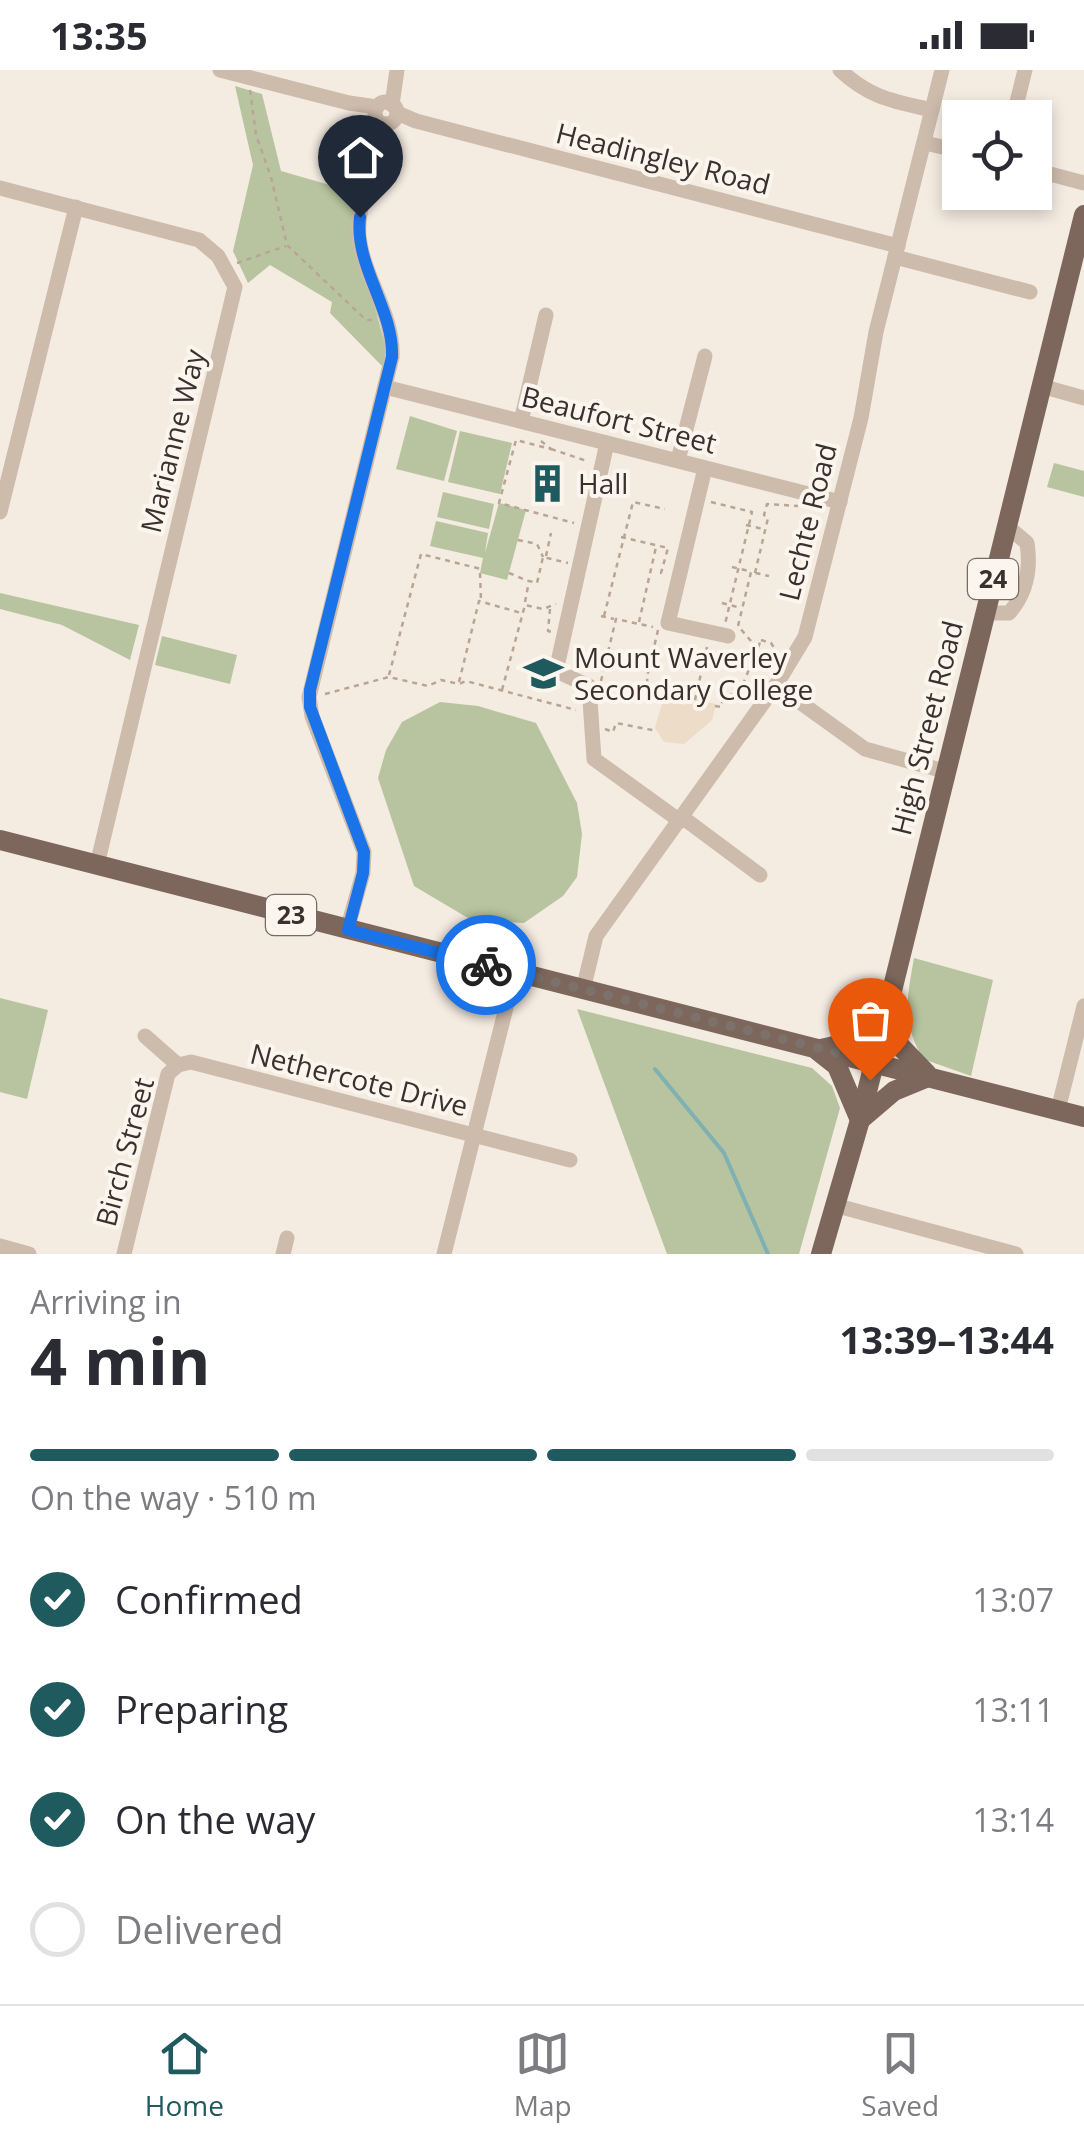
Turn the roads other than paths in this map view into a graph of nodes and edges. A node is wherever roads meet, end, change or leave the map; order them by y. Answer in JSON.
{"nodes":[{"id":1,"x":220,"y":70,"type":"edge"},
{"id":2,"x":840,"y":70,"type":"edge"},
{"id":3,"x":942,"y":70,"type":"edge"},
{"id":4,"x":1025,"y":70,"type":"edge"},
{"id":5,"x":396,"y":74,"type":"edge"},
{"id":6,"x":1018,"y":100,"type":"edge"},
{"id":7,"x":932,"y":110,"type":"junction"},
{"id":8,"x":386,"y":113,"type":"junction"},
{"id":9,"x":925,"y":142,"type":"junction"},
{"id":10,"x":942,"y":147,"type":"edge"},
{"id":11,"x":1052,"y":175,"type":"edge"},
{"id":12,"x":1084,"y":183,"type":"edge"},
{"id":13,"x":0,"y":188,"type":"edge"},
{"id":14,"x":76,"y":207,"type":"junction"},
{"id":15,"x":1084,"y":215,"type":"edge"},
{"id":16,"x":896,"y":251,"type":"junction"},
{"id":17,"x":1030,"y":292,"type":"dead end"},
{"id":18,"x":546,"y":314,"type":"dead end"},
{"id":19,"x":705,"y":356,"type":"dead end"},
{"id":20,"x":385,"y":386,"type":"junction"},
{"id":21,"x":1041,"y":386,"type":"junction"},
{"id":22,"x":1084,"y":398,"type":"edge"},
{"id":23,"x":522,"y":421,"type":"junction"},
{"id":24,"x":607,"y":443,"type":"junction"},
{"id":25,"x":678,"y":460,"type":"junction"},
{"id":26,"x":705,"y":468,"type":"junction"},
{"id":27,"x":840,"y":502,"type":"junction"},
{"id":28,"x":0,"y":512,"type":"edge"},
{"id":29,"x":1006,"y":526,"type":"junction"},
{"id":30,"x":984,"y":614,"type":"junction"},
{"id":31,"x":726,"y":636,"type":"road end"},
{"id":32,"x":776,"y":685,"type":"junction"},
{"id":33,"x":944,"y":771,"type":"junction"},
{"id":34,"x":681,"y":819,"type":"junction"},
{"id":35,"x":0,"y":840,"type":"edge"},
{"id":36,"x":97,"y":865,"type":"junction"},
{"id":37,"x":760,"y":874,"type":"dead end"},
{"id":38,"x":348,"y":930,"type":"junction"},
{"id":39,"x":514,"y":972,"type":"junction"},
{"id":40,"x":582,"y":990,"type":"junction"},
{"id":41,"x":887,"y":1004,"type":"junction"},
{"id":42,"x":1084,"y":1006,"type":"edge"},
{"id":43,"x":145,"y":1036,"type":"dead end"},
{"id":44,"x":816,"y":1050,"type":"junction"},
{"id":45,"x":874,"y":1062,"type":"junction"},
{"id":46,"x":178,"y":1065,"type":"junction"},
{"id":47,"x":930,"y":1076,"type":"junction"},
{"id":48,"x":1058,"y":1110,"type":"junction"},
{"id":49,"x":1084,"y":1117,"type":"edge"},
{"id":50,"x":860,"y":1120,"type":"junction"},
{"id":51,"x":472,"y":1134,"type":"junction"},
{"id":52,"x":570,"y":1160,"type":"dead end"},
{"id":53,"x":834,"y":1206,"type":"junction"},
{"id":54,"x":0,"y":1246,"type":"edge"},
{"id":55,"x":992,"y":1251,"type":"edge"},
{"id":56,"x":30,"y":1254,"type":"edge"},
{"id":57,"x":124,"y":1254,"type":"edge"},
{"id":58,"x":444,"y":1254,"type":"edge"},
{"id":59,"x":821,"y":1254,"type":"edge"},
{"id":60,"x":1016,"y":1254,"type":"edge"}],
"edges":[{"from":1,"to":8,"type":"street","name":"Headingley Road"},
{"from":2,"to":7,"type":"street"},
{"from":3,"to":7,"type":"street","name":"Lechte Road"},
{"from":4,"to":6,"type":"street"},
{"from":5,"to":8,"type":"street"},
{"from":7,"to":9,"type":"street","name":"Lechte Road"},
{"from":8,"to":16,"type":"street","name":"Headingley Road"},
{"from":8,"to":20,"type":"street"},
{"from":9,"to":10,"type":"street"},
{"from":9,"to":16,"type":"street","name":"Lechte Road"},
{"from":11,"to":12,"type":"street"},
{"from":13,"to":14,"type":"street","name":"Marianne Way"},
{"from":14,"to":28,"type":"street"},
{"from":14,"to":36,"type":"street","name":"Marianne Way"},
{"from":15,"to":21,"type":"main road","name":"High Street Road","number":"24"},
{"from":16,"to":17,"type":"street","name":"Headingley Road"},
{"from":16,"to":27,"type":"street","name":"Lechte Road"},
{"from":18,"to":23,"type":"street"},
{"from":19,"to":25,"type":"street"},
{"from":20,"to":23,"type":"street","name":"Beaufort Street"},
{"from":20,"to":38,"type":"street"},
{"from":21,"to":22,"type":"street"},
{"from":21,"to":29,"type":"main road","name":"High Street Road","number":"24"},
{"from":23,"to":24,"type":"street","name":"Beaufort Street"},
{"from":24,"to":25,"type":"street","name":"Beaufort Street"},
{"from":24,"to":34,"type":"street"},
{"from":25,"to":26,"type":"street","name":"Beaufort Street"},
{"from":26,"to":27,"type":"street","name":"Beaufort Street"},
{"from":26,"to":31,"type":"street"},
{"from":27,"to":32,"type":"street","name":"Lechte Road"},
{"from":29,"to":30,"type":"main road","name":"High Street Road","number":"24"},
{"from":29,"to":30,"type":"street"},
{"from":30,"to":33,"type":"main road","name":"High Street Road","number":"24"},
{"from":32,"to":33,"type":"street"},
{"from":32,"to":34,"type":"street","name":"Lechte Road"},
{"from":33,"to":41,"type":"main road","name":"High Street Road","number":"24"},
{"from":34,"to":37,"type":"street"},
{"from":34,"to":40,"type":"street","name":"Lechte Road"},
{"from":35,"to":36,"type":"main road","number":"23"},
{"from":36,"to":38,"type":"main road","number":"23"},
{"from":38,"to":39,"type":"main road","number":"23"},
{"from":39,"to":40,"type":"main road","number":"23"},
{"from":39,"to":51,"type":"street"},
{"from":40,"to":44,"type":"main road","number":"23"},
{"from":41,"to":44,"type":"main road"},
{"from":41,"to":45,"type":"main road","name":"High Street Road","number":"24"},
{"from":41,"to":47,"type":"main road"},
{"from":42,"to":48,"type":"street"},
{"from":43,"to":46,"type":"street"},
{"from":44,"to":45,"type":"main road","number":"23"},
{"from":44,"to":50,"type":"main road"},
{"from":45,"to":47,"type":"main road","number":"23"},
{"from":45,"to":50,"type":"main road","name":"High Street Road","number":"24"},
{"from":46,"to":51,"type":"street","name":"Nethercote Drive"},
{"from":46,"to":57,"type":"street","name":"Birch Street"},
{"from":47,"to":48,"type":"main road","number":"23"},
{"from":47,"to":50,"type":"main road"},
{"from":48,"to":49,"type":"main road","number":"23"},
{"from":50,"to":53,"type":"main road","name":"High Street Road","number":"24"},
{"from":51,"to":52,"type":"street","name":"Nethercote Drive"},
{"from":51,"to":58,"type":"street"},
{"from":53,"to":55,"type":"street"},
{"from":53,"to":59,"type":"main road","name":"High Street Road","number":"24"},
{"from":54,"to":56,"type":"street"},
{"from":55,"to":60,"type":"street"}]}
